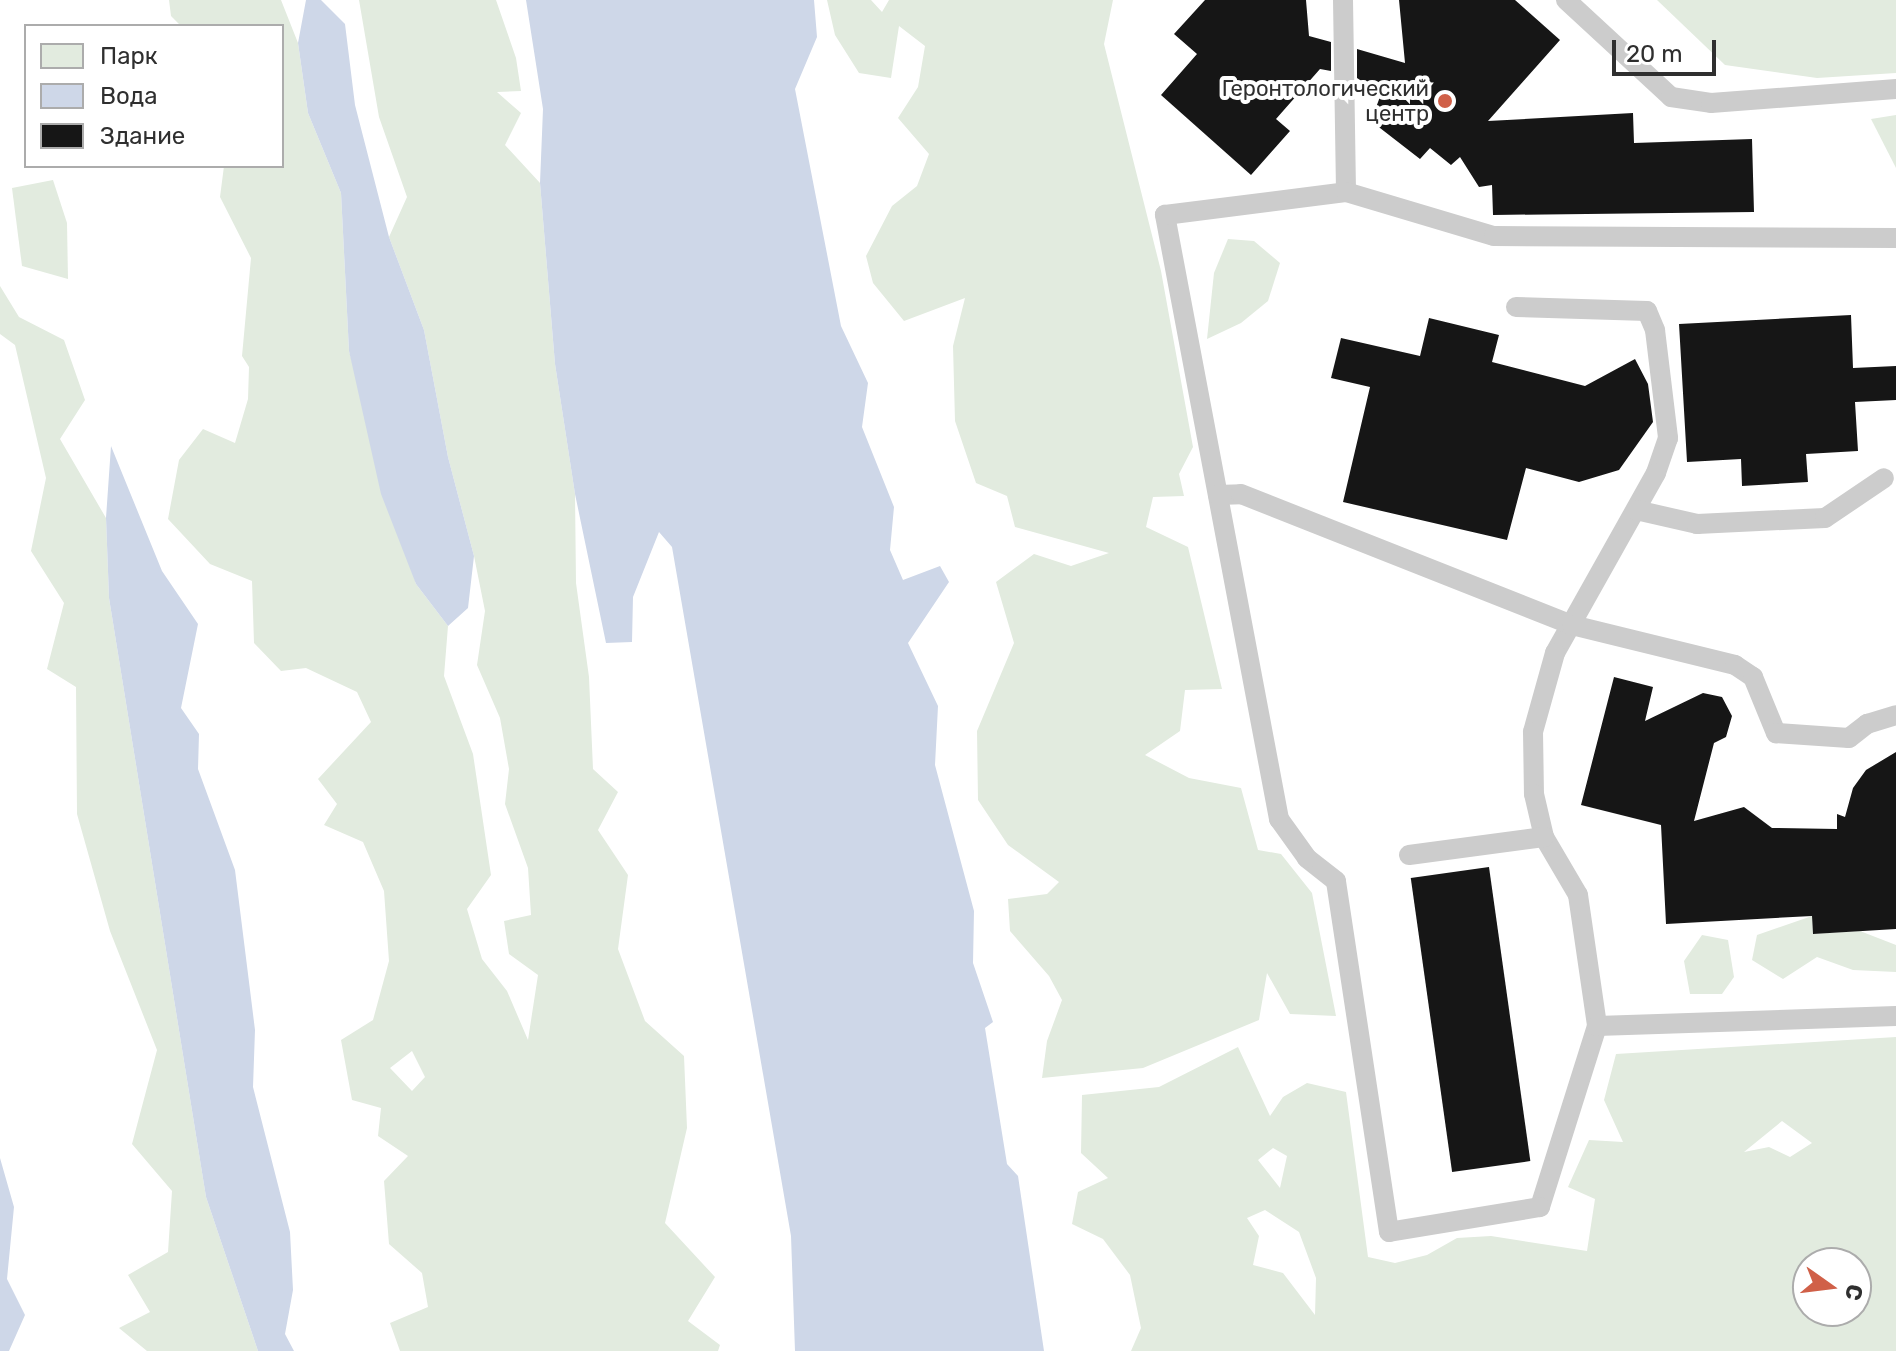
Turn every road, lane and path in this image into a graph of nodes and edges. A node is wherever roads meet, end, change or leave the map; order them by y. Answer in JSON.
{"nodes":[{"id":1,"x":1343,"y":0,"type":"edge"},
{"id":2,"x":1566,"y":0,"type":"edge"},
{"id":3,"x":1896,"y":89,"type":"edge"},
{"id":4,"x":1346,"y":192,"type":"junction"},
{"id":5,"x":1896,"y":238,"type":"edge"},
{"id":6,"x":1516,"y":307,"type":"dead end"},
{"id":7,"x":1884,"y":478,"type":"dead end"},
{"id":8,"x":1218,"y":495,"type":"junction"},
{"id":9,"x":1636,"y":510,"type":"junction"},
{"id":10,"x":1572,"y":625,"type":"junction"},
{"id":11,"x":1896,"y":715,"type":"edge"},
{"id":12,"x":1544,"y":837,"type":"junction"},
{"id":13,"x":1409,"y":855,"type":"dead end"},
{"id":14,"x":1896,"y":1016,"type":"edge"},
{"id":15,"x":1597,"y":1026,"type":"junction"}],
"edges":[{"from":1,"to":4,"type":"lane"},
{"from":2,"to":3,"type":"lane"},
{"from":4,"to":5,"type":"lane"},
{"from":4,"to":8,"type":"lane"},
{"from":6,"to":9,"type":"lane"},
{"from":7,"to":9,"type":"lane"},
{"from":8,"to":10,"type":"lane"},
{"from":8,"to":15,"type":"lane"},
{"from":9,"to":10,"type":"lane"},
{"from":10,"to":11,"type":"lane"},
{"from":10,"to":12,"type":"lane"},
{"from":12,"to":13,"type":"lane"},
{"from":12,"to":15,"type":"lane"},
{"from":14,"to":15,"type":"lane"}]}
